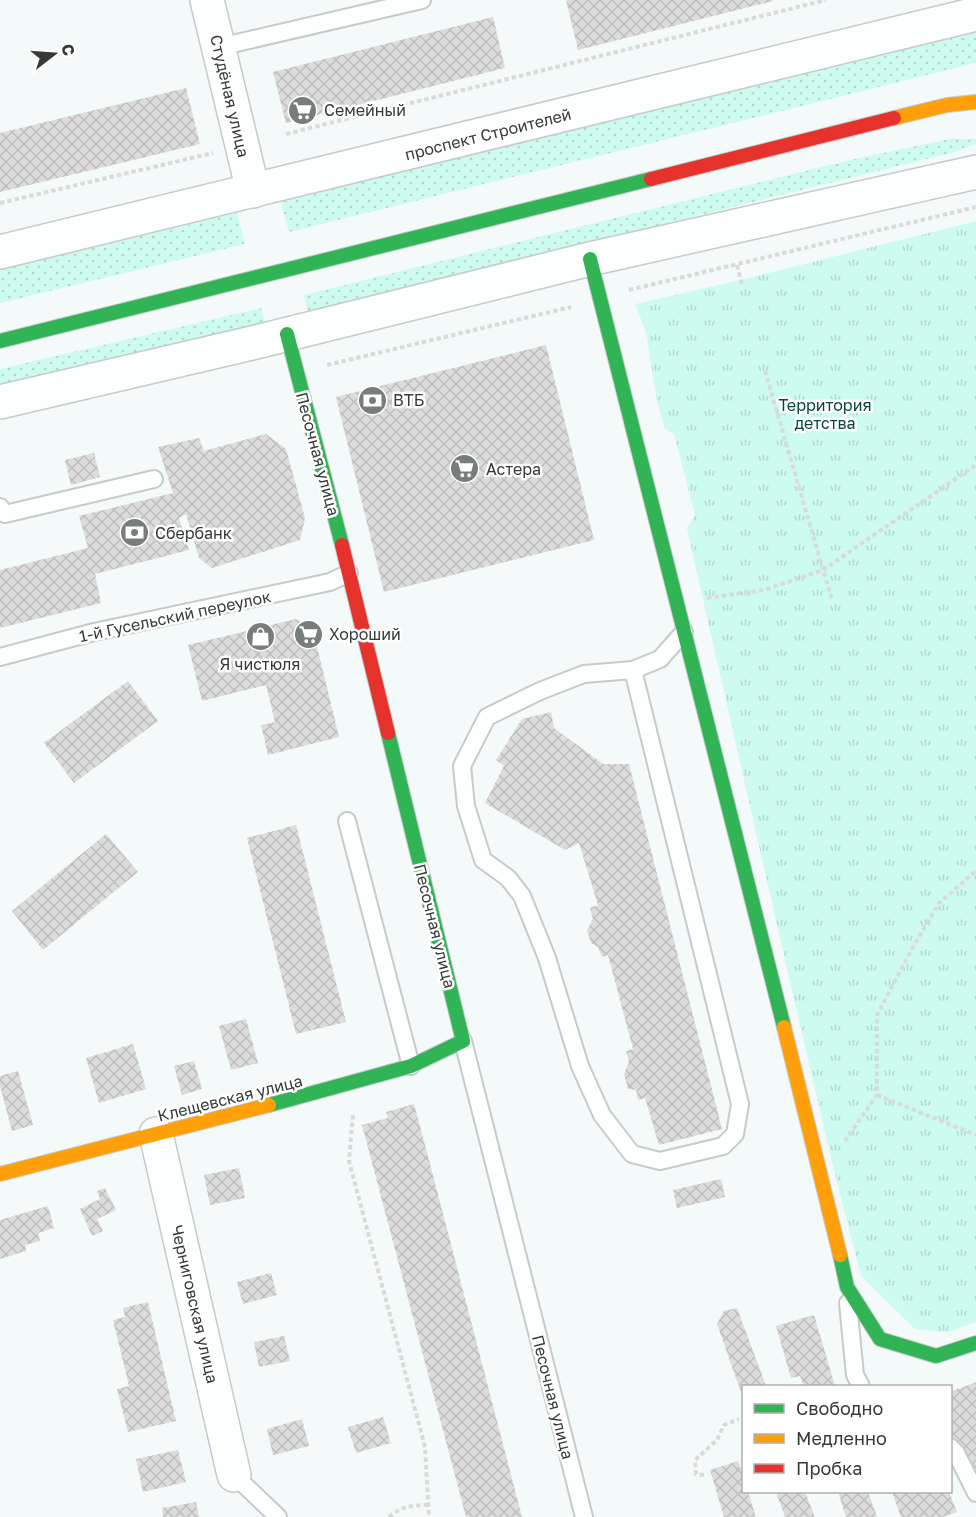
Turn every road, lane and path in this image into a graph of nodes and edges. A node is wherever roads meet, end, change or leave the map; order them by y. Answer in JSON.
{"nodes":[{"id":1,"x":207,"y":0,"type":"edge"},
{"id":2,"x":422,"y":0,"type":"edge"},
{"id":3,"x":826,"y":0,"type":"edge"},
{"id":4,"x":976,"y":14,"type":"edge"},
{"id":5,"x":219,"y":47,"type":"junction"},
{"id":6,"x":976,"y":93,"type":"edge"},
{"id":7,"x":976,"y":102,"type":"edge"},
{"id":8,"x":948,"y":105,"type":"junction"},
{"id":9,"x":286,"y":134,"type":"dead end"},
{"id":10,"x":214,"y":153,"type":"dead end"},
{"id":11,"x":976,"y":172,"type":"edge"},
{"id":12,"x":254,"y":191,"type":"junction"},
{"id":13,"x":0,"y":202,"type":"edge"},
{"id":14,"x":976,"y":207,"type":"edge"},
{"id":15,"x":0,"y":252,"type":"edge"},
{"id":16,"x":590,"y":259,"type":"junction"},
{"id":17,"x":737,"y":265,"type":"junction"},
{"id":18,"x":742,"y":285,"type":"dead end"},
{"id":19,"x":620,"y":292,"type":"dead end"},
{"id":20,"x":577,"y":305,"type":"dead end"},
{"id":21,"x":287,"y":334,"type":"junction"},
{"id":22,"x":0,"y":340,"type":"edge"},
{"id":23,"x":324,"y":366,"type":"dead end"},
{"id":24,"x":765,"y":371,"type":"dead end"},
{"id":25,"x":0,"y":402,"type":"edge"},
{"id":26,"x":976,"y":465,"type":"edge"},
{"id":27,"x":154,"y":479,"type":"dead end"},
{"id":28,"x":0,"y":507,"type":"edge"},
{"id":29,"x":823,"y":570,"type":"junction"},
{"id":30,"x":349,"y":573,"type":"junction"},
{"id":31,"x":704,"y":599,"type":"dead end"},
{"id":32,"x":832,"y":600,"type":"dead end"},
{"id":33,"x":684,"y":632,"type":"junction"},
{"id":34,"x":0,"y":657,"type":"edge"},
{"id":35,"x":633,"y":670,"type":"junction"},
{"id":36,"x":347,"y":821,"type":"dead end"},
{"id":37,"x":976,"y":872,"type":"edge"},
{"id":38,"x":463,"y":1041,"type":"junction"},
{"id":39,"x":411,"y":1066,"type":"junction"},
{"id":40,"x":350,"y":1084,"type":"junction"},
{"id":41,"x":877,"y":1095,"type":"junction"},
{"id":42,"x":156,"y":1134,"type":"junction"},
{"id":43,"x":976,"y":1135,"type":"edge"},
{"id":44,"x":837,"y":1144,"type":"dead end"},
{"id":45,"x":0,"y":1174,"type":"edge"},
{"id":46,"x":847,"y":1287,"type":"junction"},
{"id":47,"x":976,"y":1343,"type":"edge"},
{"id":48,"x":860,"y":1385,"type":"edge"},
{"id":49,"x":739,"y":1419,"type":"dead end"},
{"id":50,"x":952,"y":1448,"type":"edge"},
{"id":51,"x":234,"y":1475,"type":"joint"},
{"id":52,"x":704,"y":1475,"type":"dead end"},
{"id":53,"x":976,"y":1493,"type":"edge"},
{"id":54,"x":427,"y":1505,"type":"junction"},
{"id":55,"x":278,"y":1517,"type":"edge"},
{"id":56,"x":389,"y":1517,"type":"edge"},
{"id":57,"x":429,"y":1517,"type":"edge"},
{"id":58,"x":584,"y":1517,"type":"edge"}],
"edges":[{"from":1,"to":5,"type":"street","name":"Студёная улица"},
{"from":2,"to":5,"type":"lane"},
{"from":3,"to":9,"type":"path"},
{"from":4,"to":12,"type":"street","name":"проспект Строителей"},
{"from":5,"to":12,"type":"street","name":"Студёная улица"},
{"from":6,"to":8,"type":"street"},
{"from":7,"to":8,"type":"street"},
{"from":8,"to":22,"type":"street"},
{"from":10,"to":13,"type":"path"},
{"from":11,"to":16,"type":"street"},
{"from":12,"to":15,"type":"street","name":"проспект Строителей"},
{"from":14,"to":17,"type":"path"},
{"from":16,"to":21,"type":"street"},
{"from":16,"to":33,"type":"street"},
{"from":17,"to":18,"type":"path"},
{"from":17,"to":19,"type":"path"},
{"from":20,"to":23,"type":"path"},
{"from":21,"to":25,"type":"street"},
{"from":21,"to":30,"type":"street","name":"Песочная улица"},
{"from":24,"to":29,"type":"path"},
{"from":26,"to":29,"type":"path"},
{"from":27,"to":28,"type":"lane"},
{"from":29,"to":31,"type":"path"},
{"from":29,"to":32,"type":"path"},
{"from":30,"to":34,"type":"lane","name":"1-й Гусельский переулок"},
{"from":30,"to":38,"type":"street","name":"Песочная улица"},
{"from":33,"to":35,"type":"lane"},
{"from":33,"to":46,"type":"street"},
{"from":35,"to":35,"type":"lane"},
{"from":36,"to":39,"type":"lane"},
{"from":37,"to":41,"type":"path"},
{"from":38,"to":39,"type":"street","name":"Клещевская улица"},
{"from":38,"to":58,"type":"lane","name":"Песочная улица"},
{"from":39,"to":40,"type":"street","name":"Клещевская улица"},
{"from":40,"to":42,"type":"street","name":"Клещевская улица"},
{"from":40,"to":54,"type":"path"},
{"from":41,"to":43,"type":"path"},
{"from":41,"to":44,"type":"path"},
{"from":42,"to":45,"type":"street","name":"Клещевская улица"},
{"from":42,"to":51,"type":"street","name":"Черниговская улица"},
{"from":46,"to":47,"type":"street"},
{"from":46,"to":48,"type":"lane"},
{"from":49,"to":52,"type":"path"},
{"from":50,"to":53,"type":"lane"},
{"from":51,"to":55,"type":"lane"},
{"from":54,"to":56,"type":"path"},
{"from":54,"to":57,"type":"path"}]}
